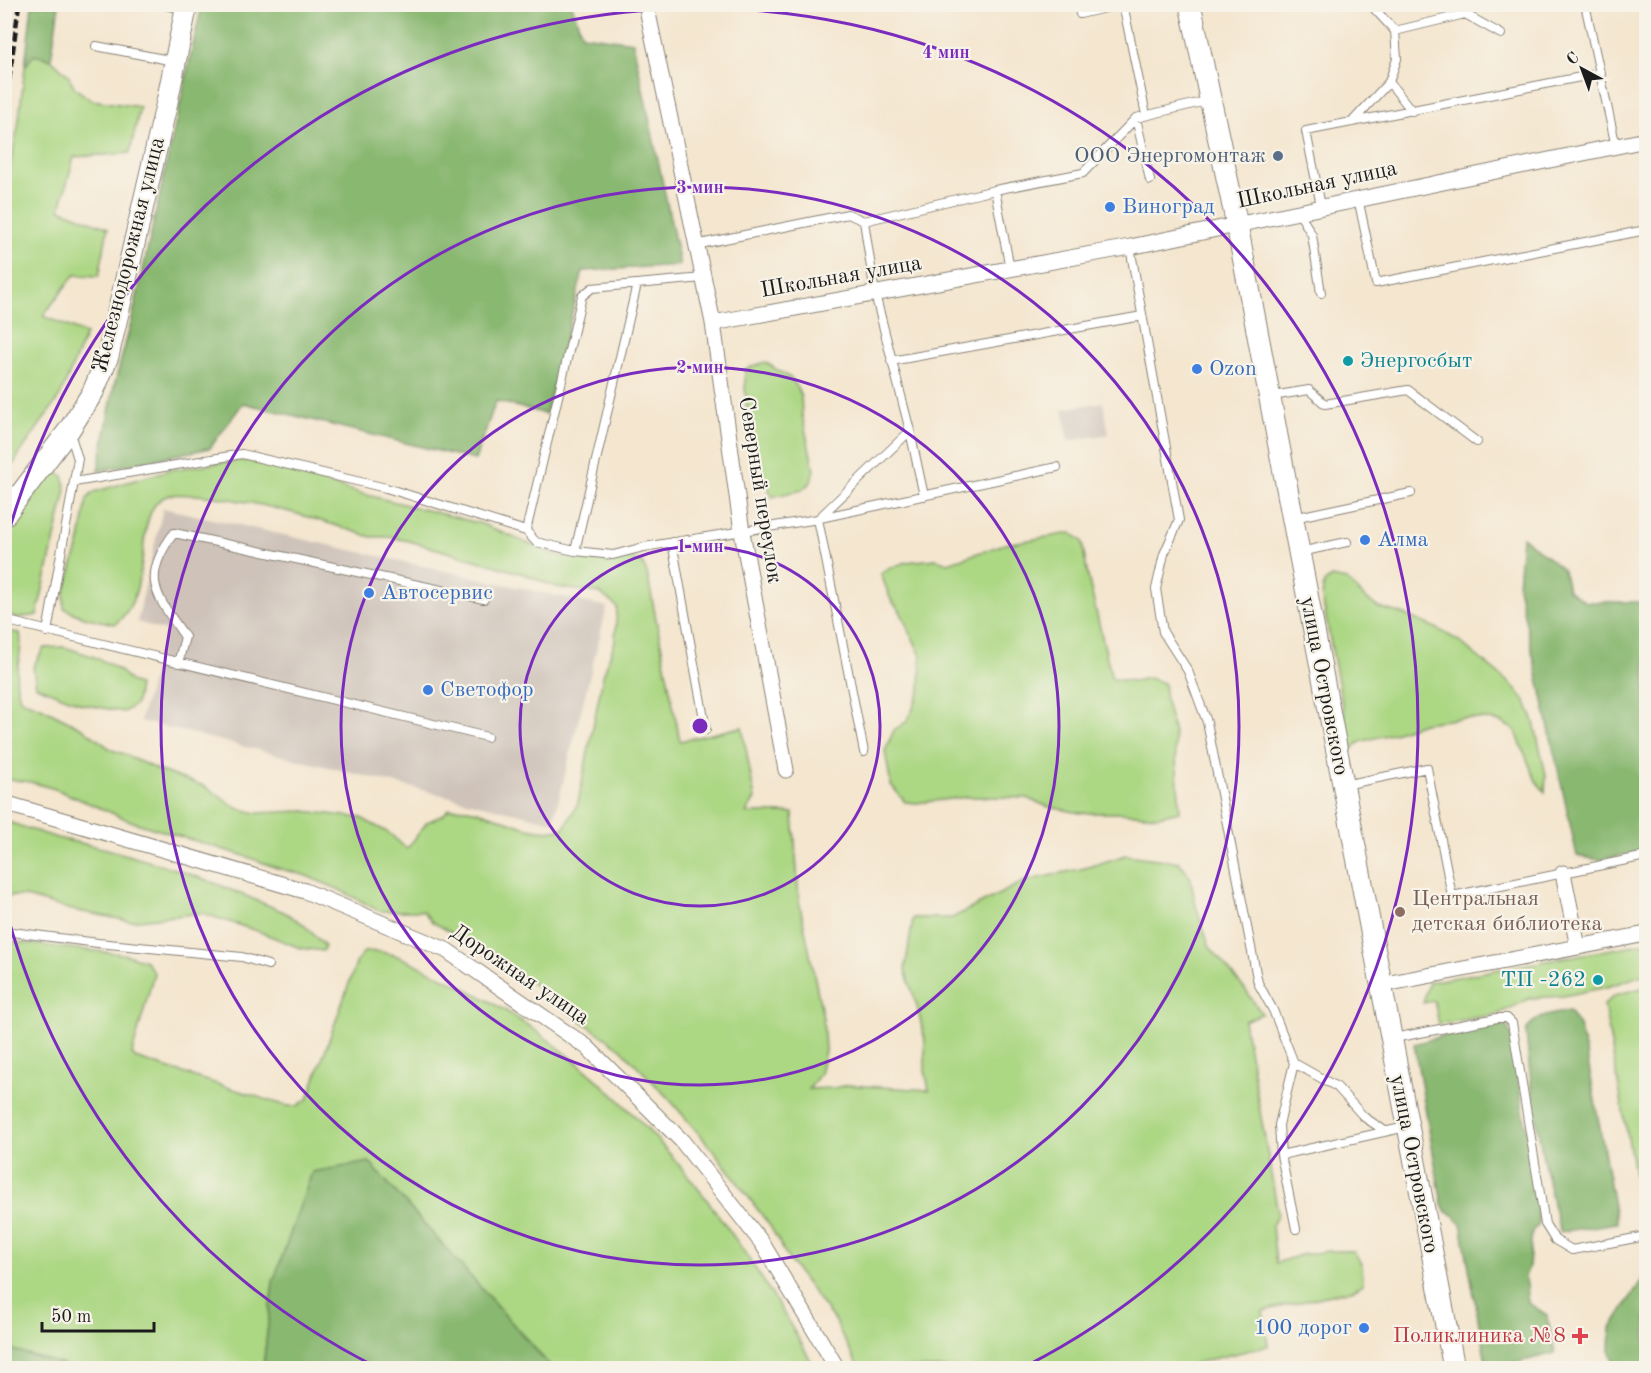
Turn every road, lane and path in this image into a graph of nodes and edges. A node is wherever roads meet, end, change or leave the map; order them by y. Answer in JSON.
{"nodes":[{"id":1,"x":160,"y":4,"type":"edge"},
{"id":2,"x":646,"y":4,"type":"edge"},
{"id":3,"x":1078,"y":4,"type":"edge"},
{"id":4,"x":1123,"y":4,"type":"edge"},
{"id":5,"x":1190,"y":4,"type":"edge"},
{"id":6,"x":1370,"y":4,"type":"edge"},
{"id":7,"x":1463,"y":4,"type":"edge"},
{"id":8,"x":1585,"y":4,"type":"edge"},
{"id":9,"x":186,"y":7,"type":"edge"},
{"id":10,"x":1465,"y":14,"type":"junction"},
{"id":11,"x":1395,"y":31,"type":"junction"},
{"id":12,"x":1501,"y":34,"type":"dead end"},
{"id":13,"x":96,"y":46,"type":"dead end"},
{"id":14,"x":175,"y":61,"type":"junction"},
{"id":15,"x":1601,"y":74,"type":"junction"},
{"id":16,"x":1389,"y":82,"type":"junction"},
{"id":17,"x":1211,"y":100,"type":"junction"},
{"id":18,"x":1412,"y":111,"type":"junction"},
{"id":19,"x":1146,"y":116,"type":"junction"},
{"id":20,"x":1137,"y":118,"type":"junction"},
{"id":21,"x":1353,"y":122,"type":"junction"},
{"id":22,"x":1647,"y":140,"type":"edge"},
{"id":23,"x":1616,"y":147,"type":"junction"},
{"id":24,"x":1150,"y":180,"type":"dead end"},
{"id":25,"x":995,"y":190,"type":"junction"},
{"id":26,"x":1358,"y":198,"type":"junction"},
{"id":27,"x":1321,"y":206,"type":"junction"},
{"id":28,"x":1298,"y":212,"type":"junction"},
{"id":29,"x":864,"y":221,"type":"junction"},
{"id":30,"x":1237,"y":225,"type":"junction"},
{"id":31,"x":1647,"y":230,"type":"edge"},
{"id":32,"x":695,"y":245,"type":"junction"},
{"id":33,"x":1130,"y":247,"type":"junction"},
{"id":34,"x":1010,"y":269,"type":"junction"},
{"id":35,"x":703,"y":278,"type":"junction"},
{"id":36,"x":637,"y":284,"type":"junction"},
{"id":37,"x":1321,"y":293,"type":"dead end"},
{"id":38,"x":875,"y":294,"type":"junction"},
{"id":39,"x":1142,"y":316,"type":"junction"},
{"id":40,"x":713,"y":323,"type":"junction"},
{"id":41,"x":891,"y":361,"type":"junction"},
{"id":42,"x":1268,"y":397,"type":"junction"},
{"id":43,"x":69,"y":430,"type":"junction"},
{"id":44,"x":910,"y":431,"type":"junction"},
{"id":45,"x":1477,"y":442,"type":"dead end"},
{"id":46,"x":1057,"y":467,"type":"dead end"},
{"id":47,"x":74,"y":482,"type":"junction"},
{"id":48,"x":1411,"y":493,"type":"dead end"},
{"id":49,"x":924,"y":496,"type":"junction"},
{"id":50,"x":4,"y":516,"type":"edge"},
{"id":51,"x":818,"y":519,"type":"junction"},
{"id":52,"x":1292,"y":519,"type":"junction"},
{"id":53,"x":526,"y":531,"type":"junction"},
{"id":54,"x":742,"y":532,"type":"junction"},
{"id":55,"x":1347,"y":542,"type":"dead end"},
{"id":56,"x":672,"y":543,"type":"junction"},
{"id":57,"x":575,"y":551,"type":"junction"},
{"id":58,"x":1298,"y":553,"type":"junction"},
{"id":59,"x":484,"y":599,"type":"dead end"},
{"id":60,"x":4,"y":620,"type":"edge"},
{"id":61,"x":47,"y":632,"type":"junction"},
{"id":62,"x":178,"y":663,"type":"junction"},
{"id":63,"x":706,"y":730,"type":"dead end"},
{"id":64,"x":487,"y":737,"type":"dead end"},
{"id":65,"x":864,"y":752,"type":"dead end"},
{"id":66,"x":786,"y":770,"type":"dead end"},
{"id":67,"x":1342,"y":785,"type":"junction"},
{"id":68,"x":4,"y":803,"type":"edge"},
{"id":69,"x":1647,"y":856,"type":"edge"},
{"id":70,"x":1563,"y":873,"type":"junction"},
{"id":71,"x":4,"y":931,"type":"edge"},
{"id":72,"x":1647,"y":934,"type":"edge"},
{"id":73,"x":1578,"y":947,"type":"junction"},
{"id":74,"x":268,"y":965,"type":"dead end"},
{"id":75,"x":1380,"y":985,"type":"junction"},
{"id":76,"x":1390,"y":1038,"type":"junction"},
{"id":77,"x":1294,"y":1063,"type":"junction"},
{"id":78,"x":1407,"y":1127,"type":"junction"},
{"id":79,"x":1385,"y":1131,"type":"junction"},
{"id":80,"x":1281,"y":1155,"type":"junction"},
{"id":81,"x":1296,"y":1229,"type":"dead end"},
{"id":82,"x":1647,"y":1236,"type":"edge"},
{"id":83,"x":837,"y":1368,"type":"edge"},
{"id":84,"x":1454,"y":1368,"type":"edge"}],
"edges":[{"from":1,"to":9,"type":"lane"},
{"from":2,"to":32,"type":"street","name":"Северный переулок"},
{"from":3,"to":4,"type":"lane"},
{"from":4,"to":19,"type":"lane"},
{"from":5,"to":17,"type":"main road","name":"улица Островского"},
{"from":6,"to":11,"type":"lane"},
{"from":7,"to":10,"type":"lane"},
{"from":8,"to":15,"type":"lane"},
{"from":9,"to":14,"type":"main road","name":"Железнодорожная улица"},
{"from":10,"to":11,"type":"lane"},
{"from":10,"to":12,"type":"lane"},
{"from":11,"to":16,"type":"lane"},
{"from":13,"to":14,"type":"lane"},
{"from":14,"to":43,"type":"main road","name":"Железнодорожная улица"},
{"from":15,"to":18,"type":"lane"},
{"from":15,"to":23,"type":"lane"},
{"from":16,"to":18,"type":"lane"},
{"from":16,"to":21,"type":"lane"},
{"from":17,"to":19,"type":"lane"},
{"from":17,"to":30,"type":"main road","name":"улица Островского"},
{"from":18,"to":21,"type":"lane"},
{"from":19,"to":20,"type":"lane"},
{"from":20,"to":24,"type":"lane"},
{"from":20,"to":25,"type":"lane"},
{"from":21,"to":27,"type":"lane"},
{"from":22,"to":23,"type":"street","name":"Школьная улица"},
{"from":23,"to":26,"type":"street","name":"Школьная улица"},
{"from":25,"to":29,"type":"lane"},
{"from":25,"to":34,"type":"lane"},
{"from":26,"to":27,"type":"street","name":"Школьная улица"},
{"from":26,"to":31,"type":"lane"},
{"from":27,"to":28,"type":"street","name":"Школьная улица"},
{"from":28,"to":30,"type":"street","name":"Школьная улица"},
{"from":28,"to":37,"type":"lane"},
{"from":29,"to":32,"type":"lane"},
{"from":29,"to":38,"type":"lane"},
{"from":30,"to":33,"type":"street","name":"Школьная улица"},
{"from":30,"to":42,"type":"main road","name":"улица Островского"},
{"from":32,"to":35,"type":"street","name":"Северный переулок"},
{"from":33,"to":34,"type":"street","name":"Школьная улица"},
{"from":33,"to":39,"type":"lane"},
{"from":34,"to":38,"type":"street","name":"Школьная улица"},
{"from":35,"to":36,"type":"lane"},
{"from":35,"to":40,"type":"street","name":"Северный переулок"},
{"from":36,"to":53,"type":"lane"},
{"from":36,"to":57,"type":"lane"},
{"from":38,"to":40,"type":"street","name":"Школьная улица"},
{"from":38,"to":41,"type":"lane"},
{"from":39,"to":41,"type":"lane"},
{"from":39,"to":77,"type":"lane"},
{"from":40,"to":54,"type":"street","name":"Северный переулок"},
{"from":41,"to":44,"type":"lane"},
{"from":42,"to":45,"type":"lane"},
{"from":42,"to":52,"type":"main road","name":"улица Островского"},
{"from":43,"to":47,"type":"lane"},
{"from":43,"to":50,"type":"main road","name":"Железнодорожная улица"},
{"from":44,"to":49,"type":"lane"},
{"from":44,"to":51,"type":"lane"},
{"from":46,"to":49,"type":"lane"},
{"from":47,"to":53,"type":"lane"},
{"from":47,"to":61,"type":"lane"},
{"from":48,"to":52,"type":"lane"},
{"from":49,"to":51,"type":"lane"},
{"from":51,"to":54,"type":"lane"},
{"from":51,"to":65,"type":"lane"},
{"from":52,"to":58,"type":"main road","name":"улица Островского"},
{"from":53,"to":57,"type":"lane"},
{"from":54,"to":56,"type":"lane"},
{"from":54,"to":66,"type":"street","name":"Северный переулок"},
{"from":55,"to":58,"type":"lane"},
{"from":56,"to":57,"type":"lane"},
{"from":56,"to":63,"type":"lane"},
{"from":58,"to":67,"type":"main road","name":"улица Островского"},
{"from":59,"to":62,"type":"lane"},
{"from":60,"to":61,"type":"lane"},
{"from":61,"to":62,"type":"lane"},
{"from":62,"to":64,"type":"lane"},
{"from":67,"to":70,"type":"lane"},
{"from":67,"to":75,"type":"main road","name":"улица Островского"},
{"from":68,"to":83,"type":"street","name":"Дорожная улица"},
{"from":69,"to":70,"type":"lane"},
{"from":70,"to":73,"type":"street"},
{"from":71,"to":74,"type":"lane"},
{"from":72,"to":73,"type":"street"},
{"from":73,"to":75,"type":"street"},
{"from":75,"to":76,"type":"main road","name":"улица Островского"},
{"from":76,"to":78,"type":"main road","name":"улица Островского"},
{"from":76,"to":82,"type":"lane"},
{"from":77,"to":79,"type":"lane"},
{"from":77,"to":80,"type":"lane"},
{"from":78,"to":79,"type":"lane"},
{"from":78,"to":84,"type":"main road","name":"улица Островского"},
{"from":79,"to":80,"type":"lane"},
{"from":80,"to":81,"type":"lane"}]}
